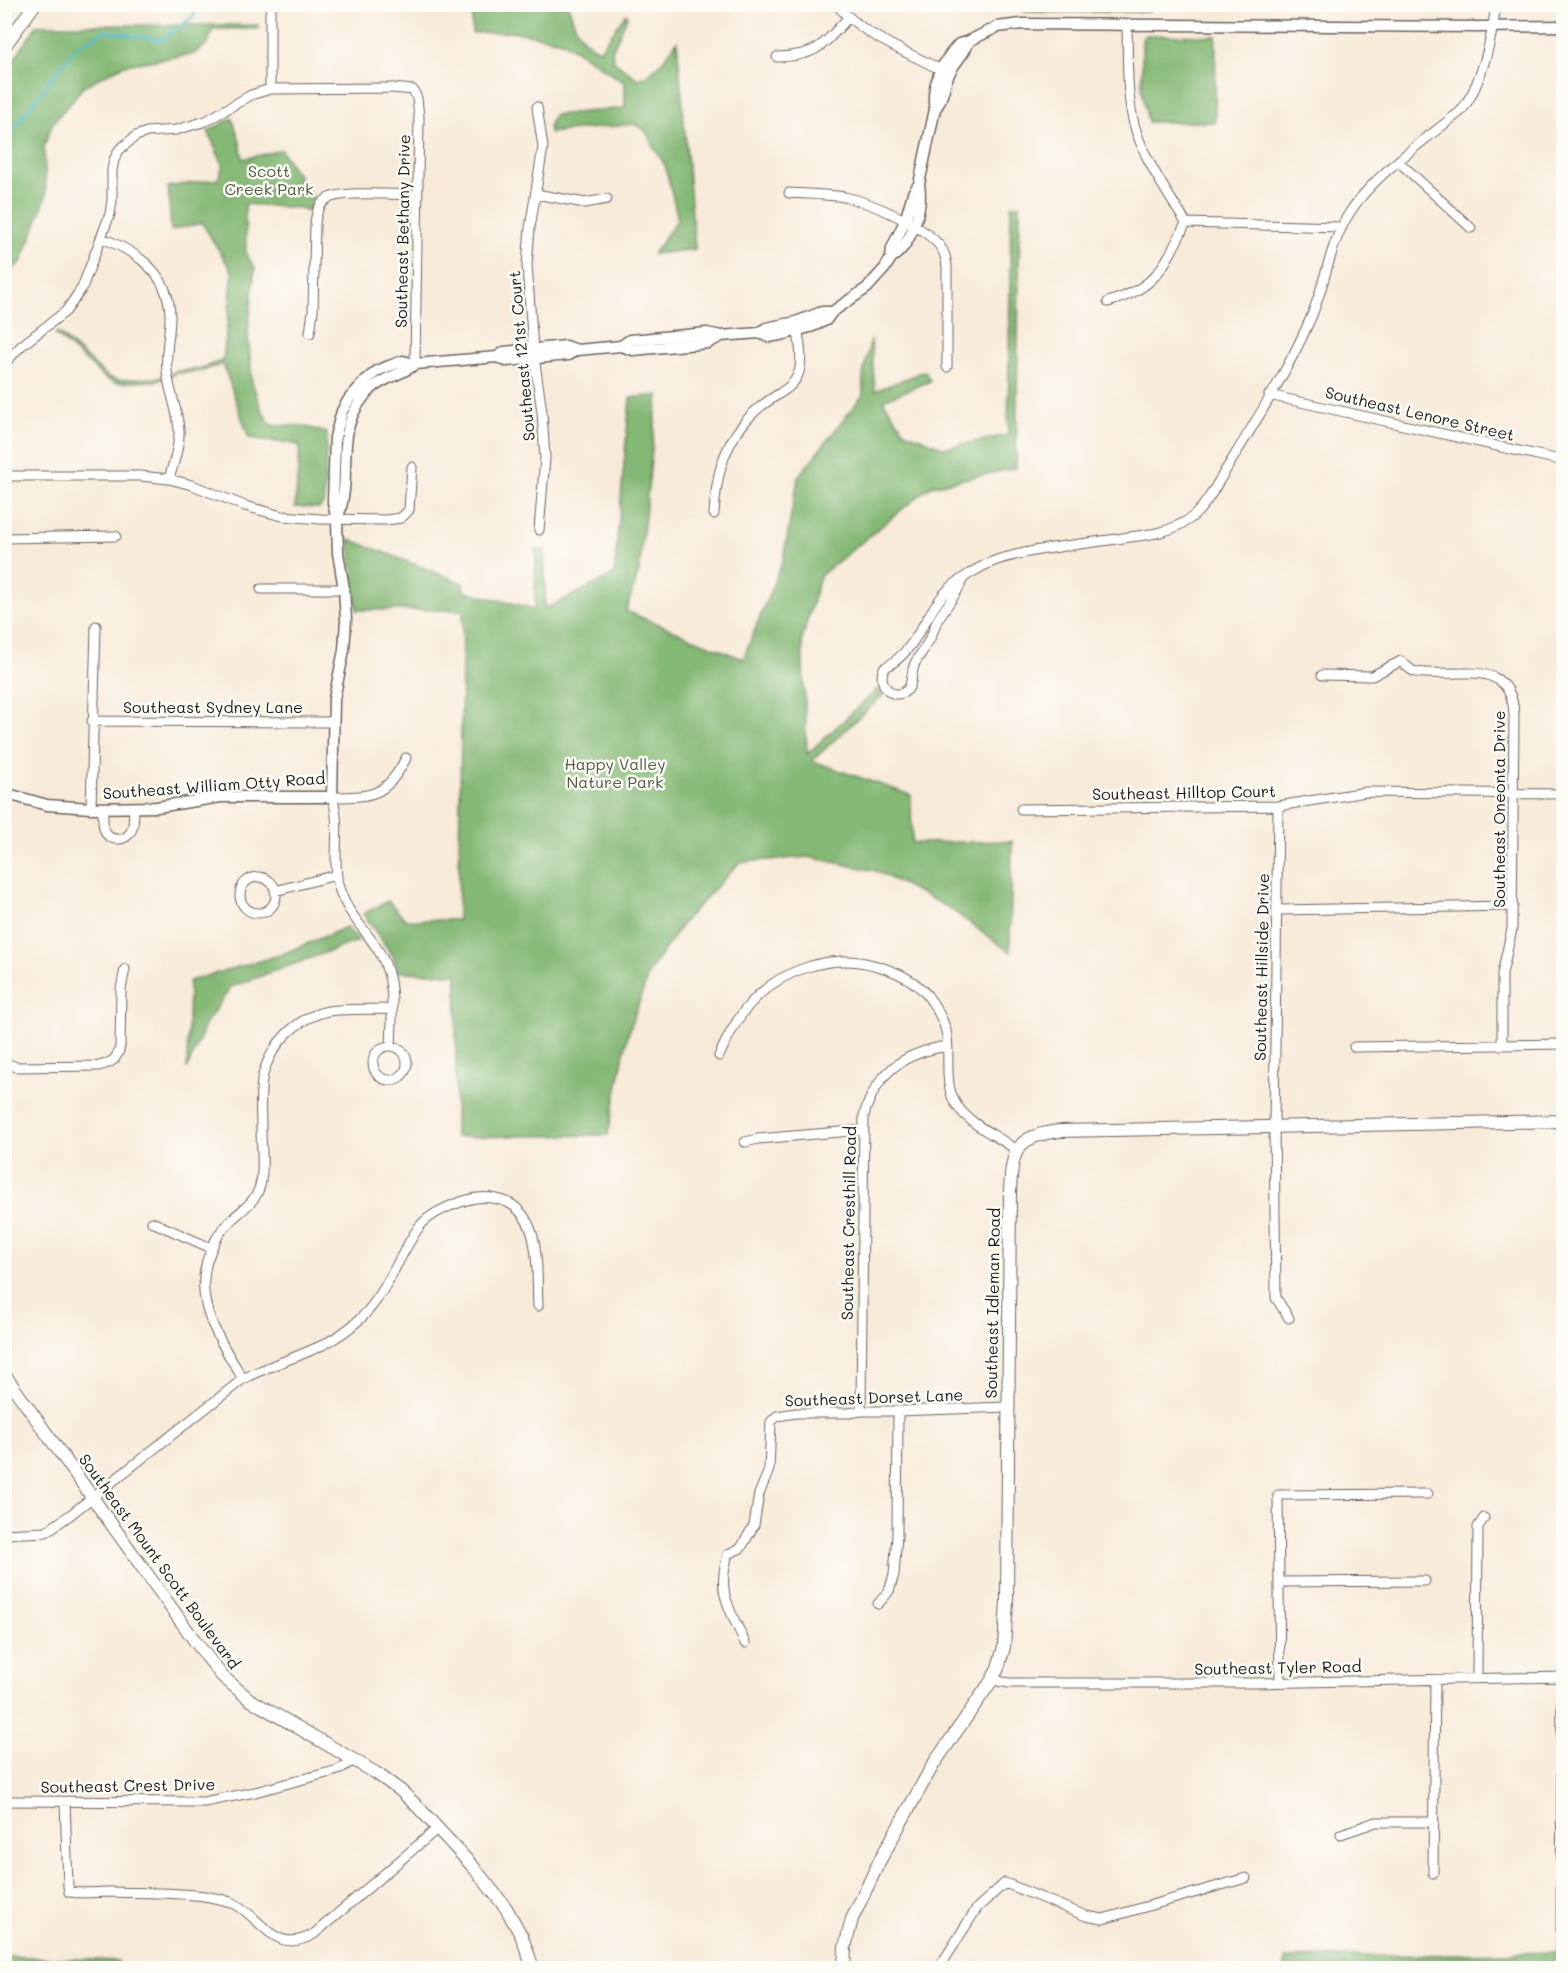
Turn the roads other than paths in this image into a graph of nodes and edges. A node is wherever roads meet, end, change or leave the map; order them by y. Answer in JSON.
{"nodes":[{"id":1,"x":35,"y":4,"type":"edge"},
{"id":2,"x":272,"y":4,"type":"edge"},
{"id":3,"x":836,"y":4,"type":"edge"},
{"id":4,"x":1496,"y":4,"type":"edge"},
{"id":5,"x":848,"y":18,"type":"junction"},
{"id":6,"x":1127,"y":26,"type":"junction"},
{"id":7,"x":1493,"y":26,"type":"junction"},
{"id":8,"x":1563,"y":26,"type":"edge"},
{"id":9,"x":5,"y":45,"type":"edge"},
{"id":10,"x":777,"y":57,"type":"dead end"},
{"id":11,"x":945,"y":72,"type":"junction"},
{"id":12,"x":270,"y":89,"type":"junction"},
{"id":13,"x":537,"y":107,"type":"dead end"},
{"id":14,"x":1399,"y":162,"type":"junction"},
{"id":15,"x":789,"y":193,"type":"dead end"},
{"id":16,"x":536,"y":194,"type":"junction"},
{"id":17,"x":417,"y":195,"type":"junction"},
{"id":18,"x":607,"y":199,"type":"dead end"},
{"id":19,"x":909,"y":223,"type":"junction"},
{"id":20,"x":1186,"y":223,"type":"junction"},
{"id":21,"x":1342,"y":227,"type":"junction"},
{"id":22,"x":1471,"y":228,"type":"dead end"},
{"id":23,"x":102,"y":238,"type":"junction"},
{"id":24,"x":1108,"y":302,"type":"dead end"},
{"id":25,"x":797,"y":326,"type":"junction"},
{"id":26,"x":310,"y":333,"type":"dead end"},
{"id":27,"x":533,"y":354,"type":"junction"},
{"id":28,"x":4,"y":364,"type":"edge"},
{"id":29,"x":416,"y":364,"type":"junction"},
{"id":30,"x":947,"y":368,"type":"dead end"},
{"id":31,"x":1269,"y":395,"type":"junction"},
{"id":32,"x":1563,"y":461,"type":"edge"},
{"id":33,"x":412,"y":467,"type":"dead end"},
{"id":34,"x":4,"y":476,"type":"edge"},
{"id":35,"x":169,"y":479,"type":"junction"},
{"id":36,"x":714,"y":514,"type":"dead end"},
{"id":37,"x":337,"y":520,"type":"junction"},
{"id":38,"x":539,"y":530,"type":"dead end"},
{"id":39,"x":116,"y":536,"type":"dead end"},
{"id":40,"x":4,"y":538,"type":"edge"},
{"id":41,"x":962,"y":581,"type":"junction"},
{"id":42,"x":261,"y":589,"type":"dead end"},
{"id":43,"x":344,"y":589,"type":"junction"},
{"id":44,"x":96,"y":626,"type":"dead end"},
{"id":45,"x":1322,"y":675,"type":"dead end"},
{"id":46,"x":92,"y":721,"type":"junction"},
{"id":47,"x":333,"y":722,"type":"junction"},
{"id":48,"x":406,"y":758,"type":"dead end"},
{"id":49,"x":4,"y":793,"type":"edge"},
{"id":50,"x":1514,"y":794,"type":"junction"},
{"id":51,"x":1563,"y":794,"type":"edge"},
{"id":52,"x":332,"y":797,"type":"junction"},
{"id":53,"x":1278,"y":806,"type":"junction"},
{"id":54,"x":103,"y":807,"type":"junction"},
{"id":55,"x":134,"y":807,"type":"junction"},
{"id":56,"x":91,"y":808,"type":"junction"},
{"id":57,"x":1021,"y":809,"type":"dead end"},
{"id":58,"x":336,"y":874,"type":"junction"},
{"id":59,"x":275,"y":891,"type":"dead end"},
{"id":60,"x":1513,"y":906,"type":"junction"},
{"id":61,"x":1277,"y":910,"type":"junction"},
{"id":62,"x":126,"y":969,"type":"dead end"},
{"id":63,"x":392,"y":1010,"type":"junction"},
{"id":64,"x":1563,"y":1044,"type":"edge"},
{"id":65,"x":1502,"y":1045,"type":"junction"},
{"id":66,"x":391,"y":1046,"type":"dead end"},
{"id":67,"x":947,"y":1046,"type":"junction"},
{"id":68,"x":1354,"y":1047,"type":"dead end"},
{"id":69,"x":719,"y":1056,"type":"dead end"},
{"id":70,"x":4,"y":1062,"type":"edge"},
{"id":71,"x":1563,"y":1121,"type":"edge"},
{"id":72,"x":1274,"y":1127,"type":"junction"},
{"id":73,"x":863,"y":1130,"type":"junction"},
{"id":74,"x":745,"y":1142,"type":"dead end"},
{"id":75,"x":1016,"y":1150,"type":"junction"},
{"id":76,"x":152,"y":1222,"type":"dead end"},
{"id":77,"x":211,"y":1248,"type":"junction"},
{"id":78,"x":538,"y":1306,"type":"dead end"},
{"id":79,"x":1289,"y":1318,"type":"dead end"},
{"id":80,"x":4,"y":1374,"type":"edge"},
{"id":81,"x":243,"y":1379,"type":"junction"},
{"id":82,"x":1008,"y":1407,"type":"junction"},
{"id":83,"x":861,"y":1411,"type":"junction"},
{"id":84,"x":898,"y":1411,"type":"junction"},
{"id":85,"x":1428,"y":1494,"type":"dead end"},
{"id":86,"x":92,"y":1497,"type":"junction"},
{"id":87,"x":1484,"y":1518,"type":"dead end"},
{"id":88,"x":4,"y":1534,"type":"edge"},
{"id":89,"x":1425,"y":1581,"type":"dead end"},
{"id":90,"x":1279,"y":1582,"type":"junction"},
{"id":91,"x":878,"y":1604,"type":"dead end"},
{"id":92,"x":745,"y":1643,"type":"dead end"},
{"id":93,"x":1563,"y":1677,"type":"edge"},
{"id":94,"x":1477,"y":1678,"type":"junction"},
{"id":95,"x":992,"y":1680,"type":"junction"},
{"id":96,"x":1435,"y":1680,"type":"junction"},
{"id":97,"x":1280,"y":1682,"type":"junction"},
{"id":98,"x":354,"y":1760,"type":"junction"},
{"id":99,"x":4,"y":1801,"type":"edge"},
{"id":100,"x":65,"y":1802,"type":"junction"},
{"id":101,"x":1434,"y":1822,"type":"junction"},
{"id":102,"x":438,"y":1828,"type":"junction"},
{"id":103,"x":1341,"y":1834,"type":"dead end"},
{"id":104,"x":1433,"y":1873,"type":"dead end"},
{"id":105,"x":1246,"y":1878,"type":"dead end"},
{"id":106,"x":533,"y":1968,"type":"edge"},
{"id":107,"x":844,"y":1968,"type":"edge"},
{"id":108,"x":939,"y":1968,"type":"edge"},
{"id":109,"x":1562,"y":1968,"type":"edge"}],
"edges":[{"from":1,"to":9,"type":"main road"},
{"from":2,"to":12,"type":"street"},
{"from":3,"to":5,"type":"street"},
{"from":4,"to":7,"type":"street"},
{"from":5,"to":10,"type":"street"},
{"from":5,"to":11,"type":"street"},
{"from":6,"to":7,"type":"street","name":"Southeast William Otty Road"},
{"from":6,"to":11,"type":"street","name":"Southeast William Otty Road"},
{"from":6,"to":20,"type":"street"},
{"from":7,"to":8,"type":"street","name":"Southeast William Otty Road"},
{"from":7,"to":14,"type":"street"},
{"from":11,"to":19,"type":"street","name":"Southeast William Otty Road"},
{"from":12,"to":17,"type":"street","name":"Southeast Bethany Drive"},
{"from":12,"to":23,"type":"street"},
{"from":13,"to":16,"type":"street","name":"Southeast 121st Court"},
{"from":14,"to":21,"type":"street"},
{"from":14,"to":22,"type":"street"},
{"from":15,"to":19,"type":"street"},
{"from":16,"to":18,"type":"street"},
{"from":16,"to":27,"type":"street","name":"Southeast 121st Court"},
{"from":17,"to":26,"type":"street"},
{"from":17,"to":29,"type":"street","name":"Southeast Bethany Drive"},
{"from":19,"to":25,"type":"street","name":"Southeast William Otty Road"},
{"from":19,"to":30,"type":"street"},
{"from":20,"to":21,"type":"street"},
{"from":20,"to":24,"type":"street"},
{"from":21,"to":31,"type":"street"},
{"from":23,"to":28,"type":"street"},
{"from":23,"to":35,"type":"street"},
{"from":25,"to":27,"type":"street","name":"Southeast William Otty Road"},
{"from":25,"to":36,"type":"street"},
{"from":27,"to":29,"type":"street","name":"Southeast William Otty Road"},
{"from":27,"to":38,"type":"street","name":"Southeast 121st Court"},
{"from":29,"to":37,"type":"street","name":"Southeast William Otty Road"},
{"from":31,"to":32,"type":"street","name":"Southeast Lenore Street"},
{"from":31,"to":41,"type":"street"},
{"from":33,"to":37,"type":"street"},
{"from":34,"to":35,"type":"street"},
{"from":35,"to":37,"type":"street"},
{"from":37,"to":43,"type":"street","name":"Southeast William Otty Road"},
{"from":39,"to":40,"type":"street"},
{"from":41,"to":41,"type":"street"},
{"from":42,"to":43,"type":"street"},
{"from":43,"to":47,"type":"street","name":"Southeast William Otty Road"},
{"from":44,"to":46,"type":"street"},
{"from":45,"to":50,"type":"street","name":"Southeast Oneonta Drive"},
{"from":46,"to":47,"type":"street","name":"Southeast Sydney Lane"},
{"from":46,"to":56,"type":"street"},
{"from":47,"to":52,"type":"street","name":"Southeast William Otty Road"},
{"from":48,"to":52,"type":"street"},
{"from":49,"to":56,"type":"street","name":"Southeast William Otty Road"},
{"from":50,"to":51,"type":"street","name":"Southeast Hilltop Court"},
{"from":50,"to":53,"type":"street","name":"Southeast Hilltop Court"},
{"from":50,"to":60,"type":"street","name":"Southeast Oneonta Drive"},
{"from":52,"to":55,"type":"street","name":"Southeast William Otty Road"},
{"from":52,"to":58,"type":"street"},
{"from":53,"to":57,"type":"street","name":"Southeast Hilltop Court"},
{"from":53,"to":61,"type":"street","name":"Southeast Hillside Drive"},
{"from":54,"to":55,"type":"street","name":"Southeast William Otty Road"},
{"from":54,"to":55,"type":"street"},
{"from":54,"to":56,"type":"street","name":"Southeast William Otty Road"},
{"from":58,"to":59,"type":"street"},
{"from":58,"to":63,"type":"street"},
{"from":60,"to":61,"type":"street"},
{"from":60,"to":65,"type":"street","name":"Southeast Oneonta Drive"},
{"from":61,"to":72,"type":"street","name":"Southeast Hillside Drive"},
{"from":62,"to":70,"type":"street"},
{"from":63,"to":66,"type":"street"},
{"from":63,"to":77,"type":"street"},
{"from":64,"to":65,"type":"street"},
{"from":65,"to":68,"type":"street"},
{"from":67,"to":69,"type":"street"},
{"from":67,"to":73,"type":"street","name":"Southeast Cresthill Road"},
{"from":67,"to":75,"type":"street"},
{"from":71,"to":72,"type":"main road"},
{"from":72,"to":75,"type":"main road"},
{"from":72,"to":79,"type":"street","name":"Southeast Hillside Drive"},
{"from":73,"to":74,"type":"street"},
{"from":73,"to":83,"type":"street","name":"Southeast Cresthill Road"},
{"from":75,"to":82,"type":"main road","name":"Southeast Idleman Road"},
{"from":76,"to":77,"type":"street"},
{"from":77,"to":81,"type":"street"},
{"from":78,"to":81,"type":"street"},
{"from":80,"to":86,"type":"main road","name":"Southeast Mount Scott Boulevard"},
{"from":81,"to":86,"type":"street"},
{"from":82,"to":84,"type":"street","name":"Southeast Dorset Lane"},
{"from":82,"to":95,"type":"main road","name":"Southeast Idleman Road"},
{"from":83,"to":84,"type":"street","name":"Southeast Dorset Lane"},
{"from":83,"to":92,"type":"street","name":"Southeast Dorset Lane"},
{"from":84,"to":91,"type":"street"},
{"from":85,"to":90,"type":"street"},
{"from":86,"to":88,"type":"street"},
{"from":86,"to":98,"type":"main road","name":"Southeast Mount Scott Boulevard"},
{"from":87,"to":94,"type":"street"},
{"from":89,"to":90,"type":"street"},
{"from":90,"to":97,"type":"street"},
{"from":93,"to":94,"type":"street","name":"Southeast Tyler Road"},
{"from":93,"to":109,"type":"street"},
{"from":94,"to":96,"type":"street","name":"Southeast Tyler Road"},
{"from":95,"to":97,"type":"street","name":"Southeast Tyler Road"},
{"from":95,"to":107,"type":"main road","name":"Southeast Idleman Road"},
{"from":96,"to":97,"type":"street","name":"Southeast Tyler Road"},
{"from":96,"to":101,"type":"street"},
{"from":98,"to":100,"type":"street","name":"Southeast Crest Drive"},
{"from":98,"to":102,"type":"main road","name":"Southeast Mount Scott Boulevard"},
{"from":99,"to":100,"type":"street","name":"Southeast Crest Drive"},
{"from":100,"to":102,"type":"street"},
{"from":101,"to":103,"type":"street"},
{"from":101,"to":104,"type":"street"},
{"from":102,"to":106,"type":"main road","name":"Southeast Mount Scott Boulevard"},
{"from":105,"to":108,"type":"street"}]}
